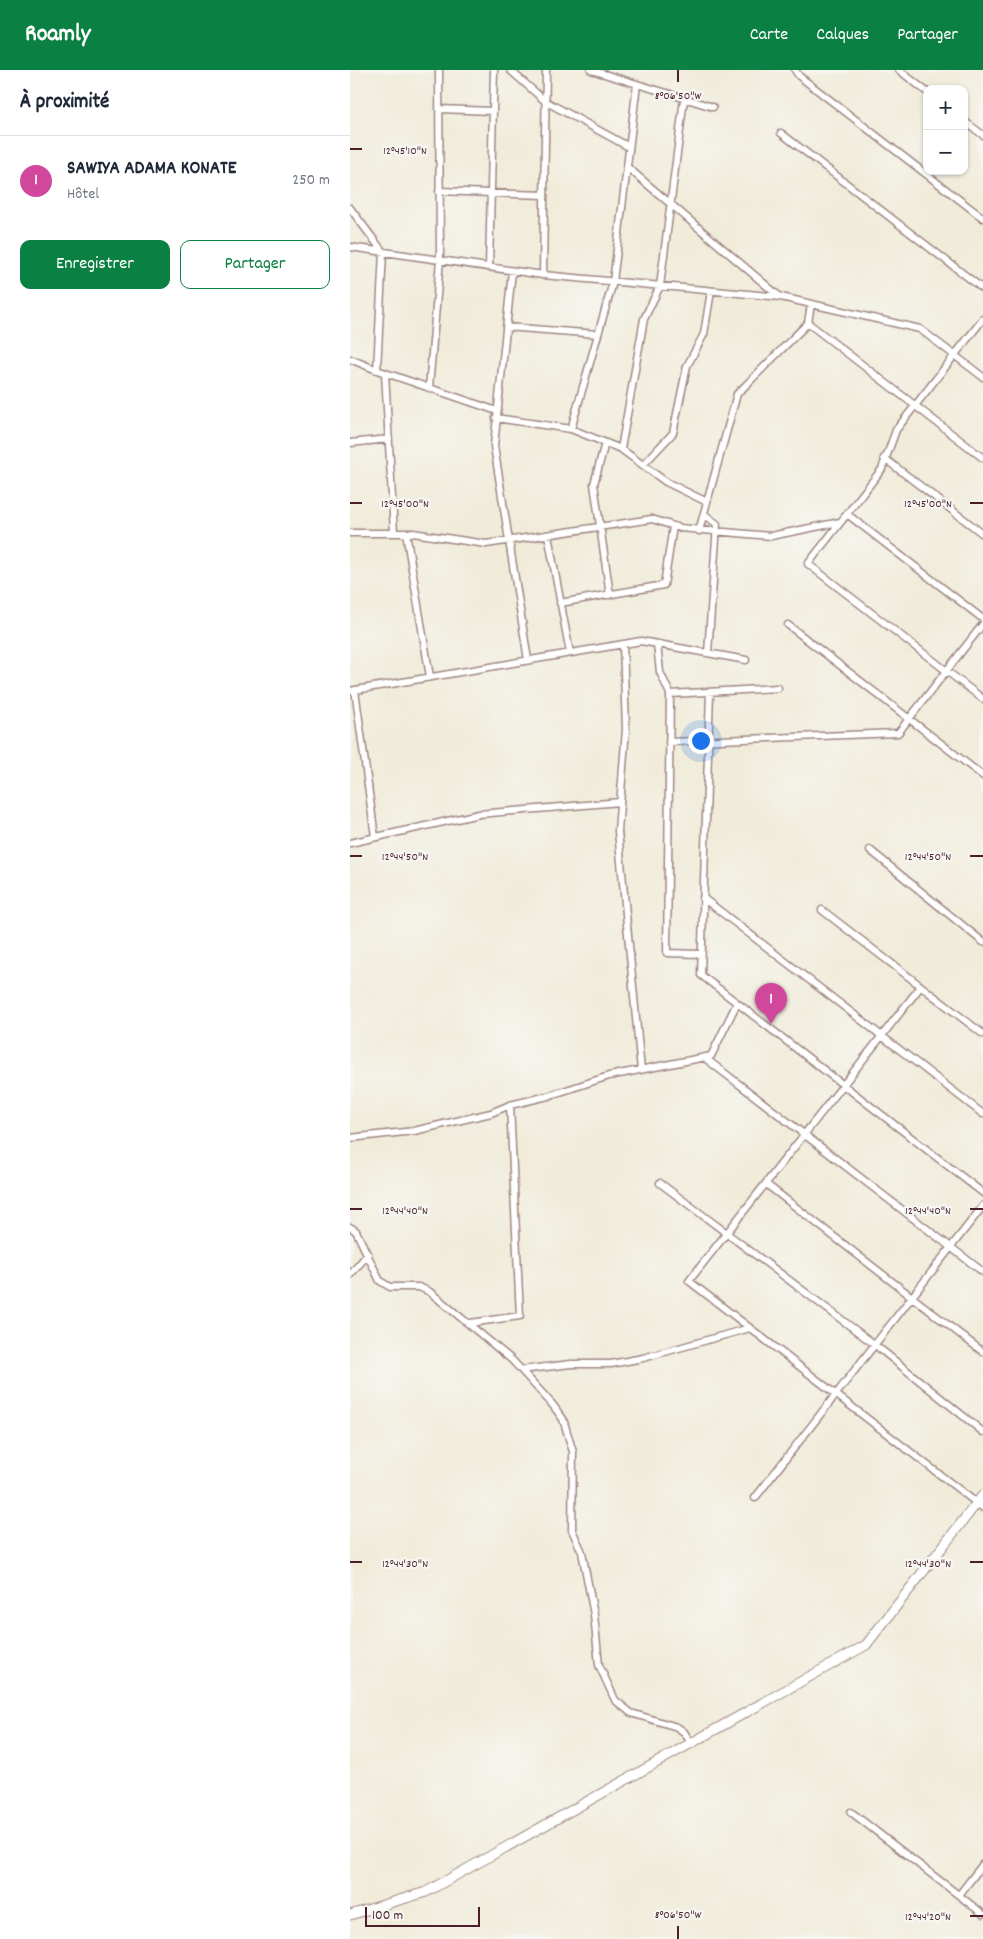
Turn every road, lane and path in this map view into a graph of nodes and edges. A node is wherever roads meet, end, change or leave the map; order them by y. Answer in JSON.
{"nodes":[{"id":1,"x":439,"y":70,"type":"edge"},
{"id":2,"x":494,"y":70,"type":"edge"},
{"id":3,"x":510,"y":70,"type":"edge"},
{"id":4,"x":546,"y":70,"type":"edge"},
{"id":5,"x":591,"y":70,"type":"edge"},
{"id":6,"x":795,"y":70,"type":"edge"},
{"id":7,"x":899,"y":70,"type":"edge"},
{"id":8,"x":637,"y":84,"type":"junction"},
{"id":9,"x":923,"y":89,"type":"edge"},
{"id":10,"x":684,"y":98,"type":"junction"},
{"id":11,"x":545,"y":101,"type":"junction"},
{"id":12,"x":713,"y":107,"type":"dead end"},
{"id":13,"x":439,"y":109,"type":"junction"},
{"id":14,"x":493,"y":111,"type":"junction"},
{"id":15,"x":968,"y":124,"type":"edge"},
{"id":16,"x":781,"y":133,"type":"dead end"},
{"id":17,"x":983,"y":135,"type":"edge"},
{"id":18,"x":629,"y":147,"type":"junction"},
{"id":19,"x":627,"y":167,"type":"junction"},
{"id":20,"x":439,"y":191,"type":"junction"},
{"id":21,"x":491,"y":193,"type":"junction"},
{"id":22,"x":544,"y":195,"type":"junction"},
{"id":23,"x":670,"y":204,"type":"junction"},
{"id":24,"x":350,"y":208,"type":"edge"},
{"id":25,"x":983,"y":218,"type":"edge"},
{"id":26,"x":350,"y":247,"type":"edge"},
{"id":27,"x":383,"y":252,"type":"junction"},
{"id":28,"x":440,"y":260,"type":"junction"},
{"id":29,"x":489,"y":267,"type":"junction"},
{"id":30,"x":512,"y":271,"type":"junction"},
{"id":31,"x":542,"y":275,"type":"junction"},
{"id":32,"x":613,"y":282,"type":"junction"},
{"id":33,"x":660,"y":286,"type":"junction"},
{"id":34,"x":983,"y":289,"type":"edge"},
{"id":35,"x":711,"y":291,"type":"junction"},
{"id":36,"x":781,"y":297,"type":"junction"},
{"id":37,"x":811,"y":304,"type":"junction"},
{"id":38,"x":983,"y":319,"type":"edge"},
{"id":39,"x":808,"y":323,"type":"junction"},
{"id":40,"x":506,"y":327,"type":"junction"},
{"id":41,"x":598,"y":334,"type":"junction"},
{"id":42,"x":954,"y":355,"type":"junction"},
{"id":43,"x":350,"y":358,"type":"edge"},
{"id":44,"x":377,"y":370,"type":"junction"},
{"id":45,"x":385,"y":373,"type":"junction"},
{"id":46,"x":983,"y":377,"type":"edge"},
{"id":47,"x":429,"y":388,"type":"junction"},
{"id":48,"x":915,"y":406,"type":"junction"},
{"id":49,"x":497,"y":415,"type":"junction"},
{"id":50,"x":570,"y":429,"type":"junction"},
{"id":51,"x":389,"y":440,"type":"junction"},
{"id":52,"x":350,"y":443,"type":"edge"},
{"id":53,"x":606,"y":443,"type":"junction"},
{"id":54,"x":621,"y":449,"type":"junction"},
{"id":55,"x":884,"y":458,"type":"junction"},
{"id":56,"x":983,"y":458,"type":"edge"},
{"id":57,"x":643,"y":465,"type":"junction"},
{"id":58,"x":707,"y":502,"type":"junction"},
{"id":59,"x":704,"y":514,"type":"junction"},
{"id":60,"x":847,"y":514,"type":"junction"},
{"id":61,"x":840,"y":522,"type":"junction"},
{"id":62,"x":673,"y":526,"type":"junction"},
{"id":63,"x":600,"y":527,"type":"junction"},
{"id":64,"x":699,"y":531,"type":"junction"},
{"id":65,"x":350,"y":533,"type":"edge"},
{"id":66,"x":394,"y":533,"type":"junction"},
{"id":67,"x":406,"y":533,"type":"junction"},
{"id":68,"x":716,"y":533,"type":"junction"},
{"id":69,"x":983,"y":534,"type":"edge"},
{"id":70,"x":548,"y":535,"type":"junction"},
{"id":71,"x":509,"y":541,"type":"junction"},
{"id":72,"x":610,"y":594,"type":"junction"},
{"id":73,"x":560,"y":603,"type":"junction"},
{"id":74,"x":983,"y":619,"type":"edge"},
{"id":75,"x":983,"y":624,"type":"edge"},
{"id":76,"x":788,"y":625,"type":"dead end"},
{"id":77,"x":623,"y":644,"type":"junction"},
{"id":78,"x":657,"y":644,"type":"junction"},
{"id":79,"x":570,"y":653,"type":"junction"},
{"id":80,"x":708,"y":653,"type":"junction"},
{"id":81,"x":528,"y":660,"type":"junction"},
{"id":82,"x":746,"y":660,"type":"dead end"},
{"id":83,"x":947,"y":671,"type":"junction"},
{"id":84,"x":430,"y":677,"type":"junction"},
{"id":85,"x":778,"y":688,"type":"dead end"},
{"id":86,"x":352,"y":690,"type":"edge"},
{"id":87,"x":710,"y":692,"type":"junction"},
{"id":88,"x":670,"y":694,"type":"junction"},
{"id":89,"x":983,"y":699,"type":"edge"},
{"id":90,"x":909,"y":719,"type":"junction"},
{"id":91,"x":708,"y":741,"type":"junction"},
{"id":92,"x":669,"y":742,"type":"junction"},
{"id":93,"x":983,"y":776,"type":"edge"},
{"id":94,"x":620,"y":802,"type":"junction"},
{"id":95,"x":374,"y":837,"type":"junction"},
{"id":96,"x":350,"y":843,"type":"edge"},
{"id":97,"x":870,"y":850,"type":"dead end"},
{"id":98,"x":703,"y":898,"type":"junction"},
{"id":99,"x":822,"y":910,"type":"dead end"},
{"id":100,"x":983,"y":932,"type":"edge"},
{"id":101,"x":981,"y":940,"type":"edge"},
{"id":102,"x":700,"y":954,"type":"junction"},
{"id":103,"x":920,"y":986,"type":"junction"},
{"id":104,"x":737,"y":1003,"type":"junction"},
{"id":105,"x":983,"y":1034,"type":"edge"},
{"id":106,"x":882,"y":1036,"type":"junction"},
{"id":107,"x":705,"y":1058,"type":"junction"},
{"id":108,"x":641,"y":1070,"type":"junction"},
{"id":109,"x":843,"y":1085,"type":"junction"},
{"id":110,"x":510,"y":1105,"type":"junction"},
{"id":111,"x":983,"y":1114,"type":"edge"},
{"id":112,"x":804,"y":1134,"type":"junction"},
{"id":113,"x":350,"y":1138,"type":"edge"},
{"id":114,"x":660,"y":1184,"type":"dead end"},
{"id":115,"x":766,"y":1184,"type":"junction"},
{"id":116,"x":983,"y":1193,"type":"edge"},
{"id":117,"x":983,"y":1206,"type":"edge"},
{"id":118,"x":350,"y":1227,"type":"edge"},
{"id":119,"x":726,"y":1234,"type":"junction"},
{"id":120,"x":951,"y":1247,"type":"junction"},
{"id":121,"x":368,"y":1254,"type":"junction"},
{"id":122,"x":983,"y":1272,"type":"edge"},
{"id":123,"x":350,"y":1275,"type":"edge"},
{"id":124,"x":912,"y":1297,"type":"junction"},
{"id":125,"x":470,"y":1323,"type":"junction"},
{"id":126,"x":750,"y":1328,"type":"junction"},
{"id":127,"x":874,"y":1344,"type":"junction"},
{"id":128,"x":983,"y":1352,"type":"edge"},
{"id":129,"x":521,"y":1370,"type":"junction"},
{"id":130,"x":836,"y":1394,"type":"junction"},
{"id":131,"x":983,"y":1432,"type":"edge"},
{"id":132,"x":983,"y":1495,"type":"edge"},
{"id":133,"x":755,"y":1498,"type":"dead end"},
{"id":134,"x":980,"y":1506,"type":"edge"},
{"id":135,"x":691,"y":1743,"type":"junction"},
{"id":136,"x":851,"y":1812,"type":"dead end"},
{"id":137,"x":983,"y":1864,"type":"edge"},
{"id":138,"x":959,"y":1895,"type":"junction"},
{"id":139,"x":983,"y":1914,"type":"edge"},
{"id":140,"x":350,"y":1916,"type":"edge"}],
"edges":[{"from":1,"to":13,"type":"street"},
{"from":2,"to":14,"type":"street"},
{"from":3,"to":11,"type":"street"},
{"from":4,"to":11,"type":"street"},
{"from":5,"to":8,"type":"street"},
{"from":6,"to":25,"type":"street"},
{"from":7,"to":9,"type":"street"},
{"from":8,"to":10,"type":"street"},
{"from":8,"to":18,"type":"street"},
{"from":10,"to":12,"type":"street"},
{"from":10,"to":23,"type":"street"},
{"from":11,"to":18,"type":"street"},
{"from":11,"to":22,"type":"street"},
{"from":13,"to":14,"type":"street"},
{"from":13,"to":20,"type":"street"},
{"from":14,"to":21,"type":"street"},
{"from":15,"to":17,"type":"street"},
{"from":16,"to":34,"type":"street"},
{"from":18,"to":19,"type":"street"},
{"from":19,"to":23,"type":"street"},
{"from":19,"to":32,"type":"street"},
{"from":20,"to":21,"type":"street"},
{"from":20,"to":28,"type":"street"},
{"from":21,"to":22,"type":"street"},
{"from":21,"to":29,"type":"street"},
{"from":22,"to":31,"type":"street"},
{"from":23,"to":33,"type":"street"},
{"from":23,"to":36,"type":"street"},
{"from":24,"to":27,"type":"street"},
{"from":26,"to":27,"type":"street"},
{"from":27,"to":28,"type":"street"},
{"from":27,"to":44,"type":"street"},
{"from":28,"to":29,"type":"street"},
{"from":28,"to":47,"type":"street"},
{"from":29,"to":30,"type":"street"},
{"from":30,"to":31,"type":"street"},
{"from":30,"to":40,"type":"street"},
{"from":31,"to":32,"type":"street"},
{"from":32,"to":33,"type":"street"},
{"from":32,"to":41,"type":"street"},
{"from":33,"to":35,"type":"street"},
{"from":33,"to":54,"type":"street"},
{"from":35,"to":36,"type":"street"},
{"from":35,"to":57,"type":"street"},
{"from":36,"to":37,"type":"street"},
{"from":37,"to":39,"type":"street"},
{"from":37,"to":42,"type":"street"},
{"from":38,"to":42,"type":"street"},
{"from":39,"to":48,"type":"street"},
{"from":39,"to":58,"type":"street"},
{"from":40,"to":41,"type":"street"},
{"from":40,"to":49,"type":"street"},
{"from":41,"to":50,"type":"street"},
{"from":42,"to":46,"type":"street"},
{"from":42,"to":48,"type":"street"},
{"from":43,"to":44,"type":"street"},
{"from":44,"to":45,"type":"street"},
{"from":45,"to":47,"type":"street"},
{"from":45,"to":51,"type":"street"},
{"from":47,"to":49,"type":"street"},
{"from":48,"to":55,"type":"street"},
{"from":48,"to":56,"type":"street"},
{"from":49,"to":50,"type":"street"},
{"from":49,"to":71,"type":"street"},
{"from":50,"to":53,"type":"street"},
{"from":51,"to":52,"type":"street"},
{"from":51,"to":66,"type":"street"},
{"from":53,"to":54,"type":"street"},
{"from":53,"to":63,"type":"street"},
{"from":54,"to":57,"type":"street"},
{"from":55,"to":60,"type":"street"},
{"from":55,"to":69,"type":"street"},
{"from":57,"to":58,"type":"street"},
{"from":58,"to":59,"type":"street"},
{"from":59,"to":64,"type":"street"},
{"from":59,"to":68,"type":"street"},
{"from":60,"to":61,"type":"street"},
{"from":60,"to":74,"type":"street"},
{"from":61,"to":68,"type":"street"},
{"from":61,"to":83,"type":"street"},
{"from":62,"to":63,"type":"street"},
{"from":62,"to":64,"type":"street"},
{"from":62,"to":72,"type":"street"},
{"from":63,"to":70,"type":"street"},
{"from":63,"to":72,"type":"street"},
{"from":64,"to":68,"type":"street"},
{"from":65,"to":66,"type":"street"},
{"from":66,"to":67,"type":"street"},
{"from":67,"to":71,"type":"street"},
{"from":67,"to":84,"type":"street"},
{"from":68,"to":80,"type":"street"},
{"from":70,"to":71,"type":"street"},
{"from":70,"to":73,"type":"street"},
{"from":71,"to":81,"type":"street"},
{"from":72,"to":73,"type":"street"},
{"from":73,"to":79,"type":"street"},
{"from":75,"to":83,"type":"street"},
{"from":76,"to":90,"type":"street"},
{"from":77,"to":78,"type":"street"},
{"from":77,"to":79,"type":"street"},
{"from":77,"to":94,"type":"street"},
{"from":78,"to":80,"type":"street"},
{"from":78,"to":88,"type":"street"},
{"from":79,"to":81,"type":"street"},
{"from":80,"to":82,"type":"street"},
{"from":81,"to":84,"type":"street"},
{"from":83,"to":89,"type":"street"},
{"from":83,"to":90,"type":"street"},
{"from":84,"to":86,"type":"street"},
{"from":85,"to":87,"type":"street"},
{"from":86,"to":95,"type":"street"},
{"from":87,"to":88,"type":"street"},
{"from":87,"to":91,"type":"street"},
{"from":88,"to":92,"type":"street"},
{"from":90,"to":91,"type":"street"},
{"from":90,"to":93,"type":"street"},
{"from":91,"to":92,"type":"street"},
{"from":91,"to":98,"type":"street"},
{"from":92,"to":102,"type":"street"},
{"from":94,"to":95,"type":"street"},
{"from":94,"to":108,"type":"street"},
{"from":95,"to":96,"type":"street"},
{"from":97,"to":101,"type":"street"},
{"from":98,"to":102,"type":"street"},
{"from":98,"to":106,"type":"street"},
{"from":99,"to":103,"type":"street"},
{"from":100,"to":101,"type":"street"},
{"from":102,"to":104,"type":"street"},
{"from":103,"to":105,"type":"street"},
{"from":103,"to":106,"type":"street"},
{"from":104,"to":107,"type":"street"},
{"from":104,"to":109,"type":"street"},
{"from":106,"to":109,"type":"street"},
{"from":106,"to":111,"type":"street"},
{"from":107,"to":108,"type":"street"},
{"from":107,"to":112,"type":"street"},
{"from":108,"to":110,"type":"street"},
{"from":109,"to":112,"type":"street"},
{"from":109,"to":116,"type":"street"},
{"from":110,"to":113,"type":"street"},
{"from":110,"to":125,"type":"street"},
{"from":112,"to":115,"type":"street"},
{"from":112,"to":120,"type":"street"},
{"from":114,"to":119,"type":"street"},
{"from":115,"to":119,"type":"street"},
{"from":115,"to":124,"type":"street"},
{"from":117,"to":120,"type":"street"},
{"from":118,"to":121,"type":"street"},
{"from":119,"to":126,"type":"street"},
{"from":119,"to":127,"type":"street"},
{"from":120,"to":122,"type":"street"},
{"from":120,"to":124,"type":"street"},
{"from":121,"to":123,"type":"street"},
{"from":121,"to":125,"type":"street"},
{"from":124,"to":127,"type":"street"},
{"from":124,"to":128,"type":"street"},
{"from":125,"to":129,"type":"street"},
{"from":126,"to":129,"type":"street"},
{"from":126,"to":130,"type":"street"},
{"from":127,"to":130,"type":"street"},
{"from":127,"to":131,"type":"street"},
{"from":129,"to":135,"type":"street"},
{"from":130,"to":133,"type":"street"},
{"from":130,"to":134,"type":"street"},
{"from":132,"to":134,"type":"street"},
{"from":134,"to":135,"type":"street"},
{"from":135,"to":140,"type":"street"},
{"from":136,"to":138,"type":"street"},
{"from":137,"to":138,"type":"street"},
{"from":138,"to":139,"type":"street"}]}
